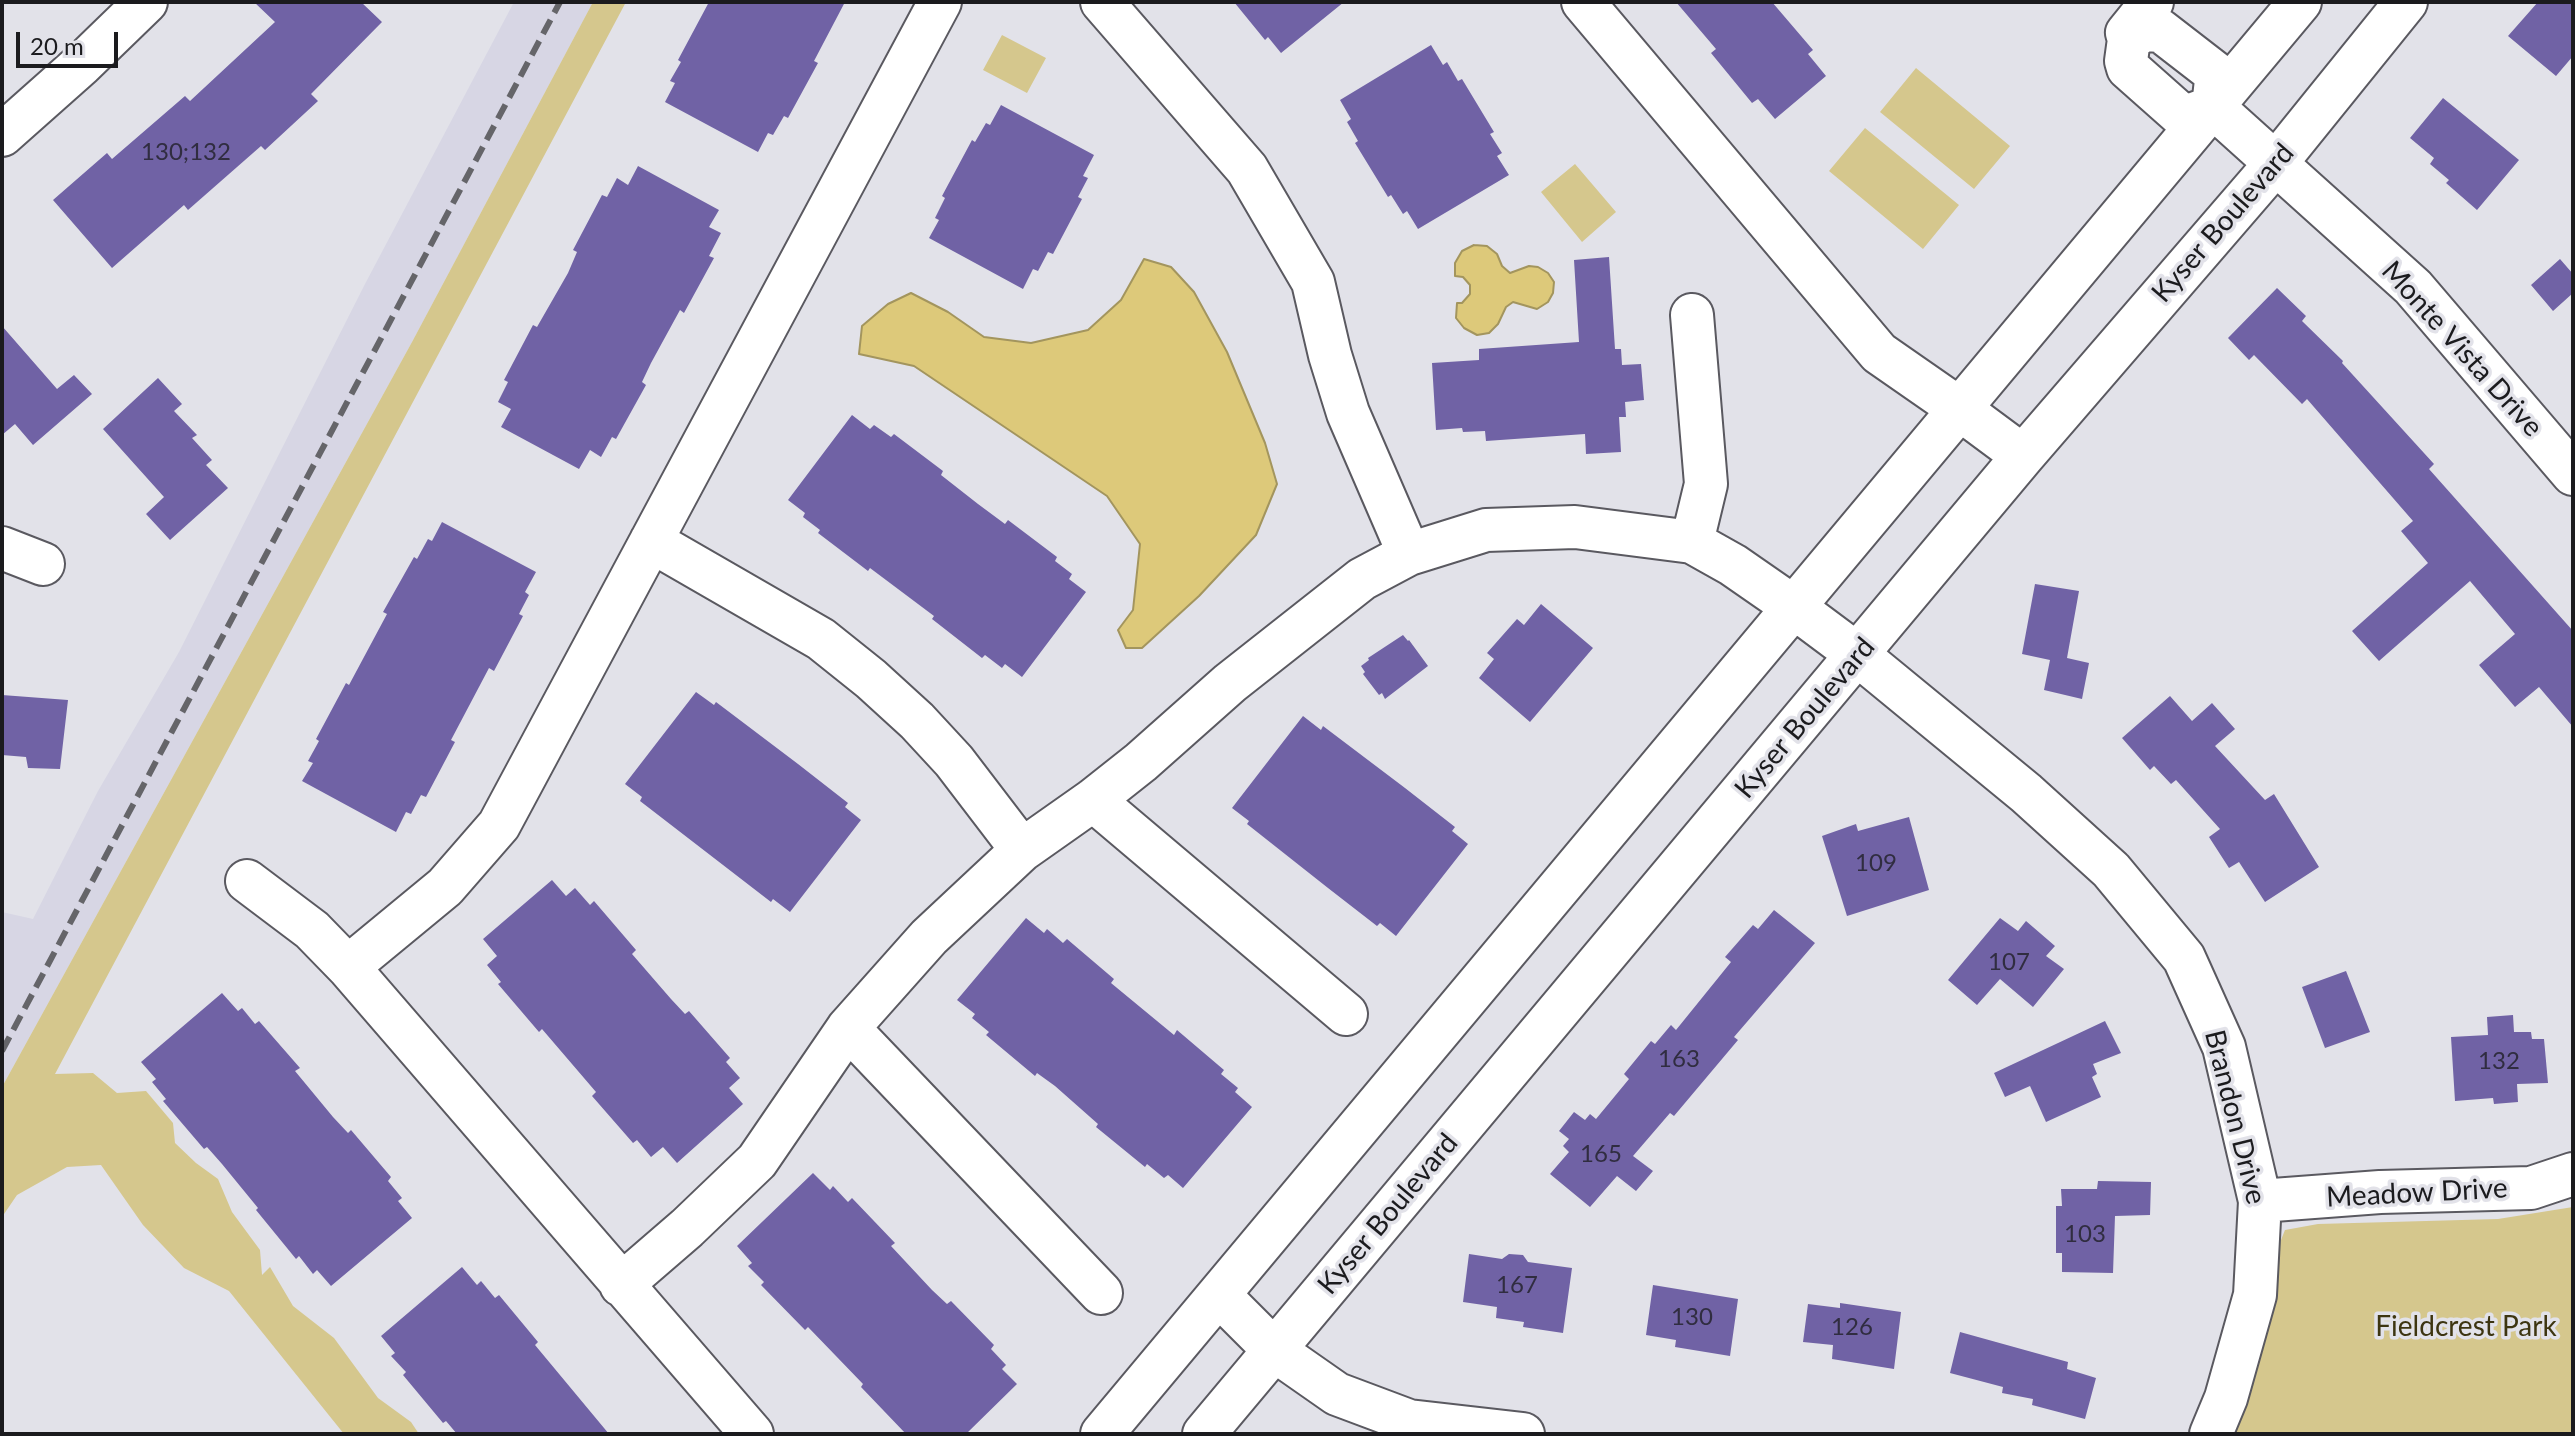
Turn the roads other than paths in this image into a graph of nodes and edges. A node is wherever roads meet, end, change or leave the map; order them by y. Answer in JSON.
{"nodes":[{"id":1,"x":146,"y":2,"type":"edge"},
{"id":2,"x":940,"y":2,"type":"edge"},
{"id":3,"x":1102,"y":2,"type":"edge"},
{"id":4,"x":1583,"y":2,"type":"edge"},
{"id":5,"x":2152,"y":2,"type":"edge"},
{"id":6,"x":2300,"y":2,"type":"edge"},
{"id":7,"x":2406,"y":2,"type":"edge"},
{"id":8,"x":2213,"y":107,"type":"junction"},
{"id":9,"x":2,"y":135,"type":"edge"},
{"id":10,"x":2276,"y":163,"type":"junction"},
{"id":11,"x":1692,"y":315,"type":"dead end"},
{"id":12,"x":1961,"y":410,"type":"junction"},
{"id":13,"x":2023,"y":456,"type":"junction"},
{"id":14,"x":2573,"y":474,"type":"edge"},
{"id":15,"x":651,"y":541,"type":"junction"},
{"id":16,"x":1692,"y":542,"type":"junction"},
{"id":17,"x":2,"y":548,"type":"edge"},
{"id":18,"x":1409,"y":554,"type":"junction"},
{"id":19,"x":43,"y":564,"type":"dead end"},
{"id":20,"x":1795,"y":608,"type":"junction"},
{"id":21,"x":1858,"y":655,"type":"junction"},
{"id":22,"x":1093,"y":800,"type":"junction"},
{"id":23,"x":1022,"y":850,"type":"junction"},
{"id":24,"x":247,"y":881,"type":"dead end"},
{"id":25,"x":348,"y":967,"type":"junction"},
{"id":26,"x":1346,"y":1014,"type":"dead end"},
{"id":27,"x":848,"y":1028,"type":"junction"},
{"id":28,"x":2573,"y":1174,"type":"edge"},
{"id":29,"x":2260,"y":1201,"type":"junction"},
{"id":30,"x":621,"y":1285,"type":"junction"},
{"id":31,"x":1101,"y":1293,"type":"dead end"},
{"id":32,"x":1219,"y":1295,"type":"junction"},
{"id":33,"x":1274,"y":1350,"type":"junction"},
{"id":34,"x":752,"y":1434,"type":"edge"},
{"id":35,"x":1102,"y":1434,"type":"edge"},
{"id":36,"x":1204,"y":1434,"type":"edge"},
{"id":37,"x":1523,"y":1434,"type":"edge"},
{"id":38,"x":2211,"y":1434,"type":"edge"}],
"edges":[{"from":1,"to":9,"type":"street"},
{"from":2,"to":15,"type":"street"},
{"from":3,"to":18,"type":"street"},
{"from":4,"to":12,"type":"street"},
{"from":5,"to":8,"type":"street"},
{"from":6,"to":8,"type":"street"},
{"from":7,"to":10,"type":"street","name":"Kyser Boulevard"},
{"from":8,"to":10,"type":"street","name":"Monte Vista Drive"},
{"from":8,"to":12,"type":"street"},
{"from":10,"to":13,"type":"street","name":"Kyser Boulevard"},
{"from":10,"to":14,"type":"street","name":"Monte Vista Drive"},
{"from":11,"to":16,"type":"street"},
{"from":12,"to":13,"type":"street"},
{"from":12,"to":20,"type":"street"},
{"from":13,"to":21,"type":"street","name":"Kyser Boulevard"},
{"from":15,"to":23,"type":"street"},
{"from":15,"to":25,"type":"street"},
{"from":16,"to":18,"type":"street"},
{"from":16,"to":20,"type":"street","name":"Brandon Drive"},
{"from":17,"to":19,"type":"street"},
{"from":18,"to":22,"type":"street"},
{"from":20,"to":21,"type":"street","name":"Brandon Drive"},
{"from":20,"to":32,"type":"street"},
{"from":21,"to":29,"type":"street","name":"Brandon Drive"},
{"from":21,"to":33,"type":"street","name":"Kyser Boulevard"},
{"from":22,"to":23,"type":"street"},
{"from":22,"to":26,"type":"street"},
{"from":23,"to":27,"type":"street"},
{"from":24,"to":25,"type":"street"},
{"from":25,"to":30,"type":"street"},
{"from":27,"to":30,"type":"street"},
{"from":27,"to":31,"type":"street"},
{"from":28,"to":29,"type":"street","name":"Meadow Drive"},
{"from":29,"to":38,"type":"street","name":"Brandon Drive"},
{"from":30,"to":34,"type":"street"},
{"from":32,"to":33,"type":"street"},
{"from":32,"to":35,"type":"street"},
{"from":33,"to":36,"type":"street","name":"Kyser Boulevard"},
{"from":33,"to":37,"type":"street"}]}
